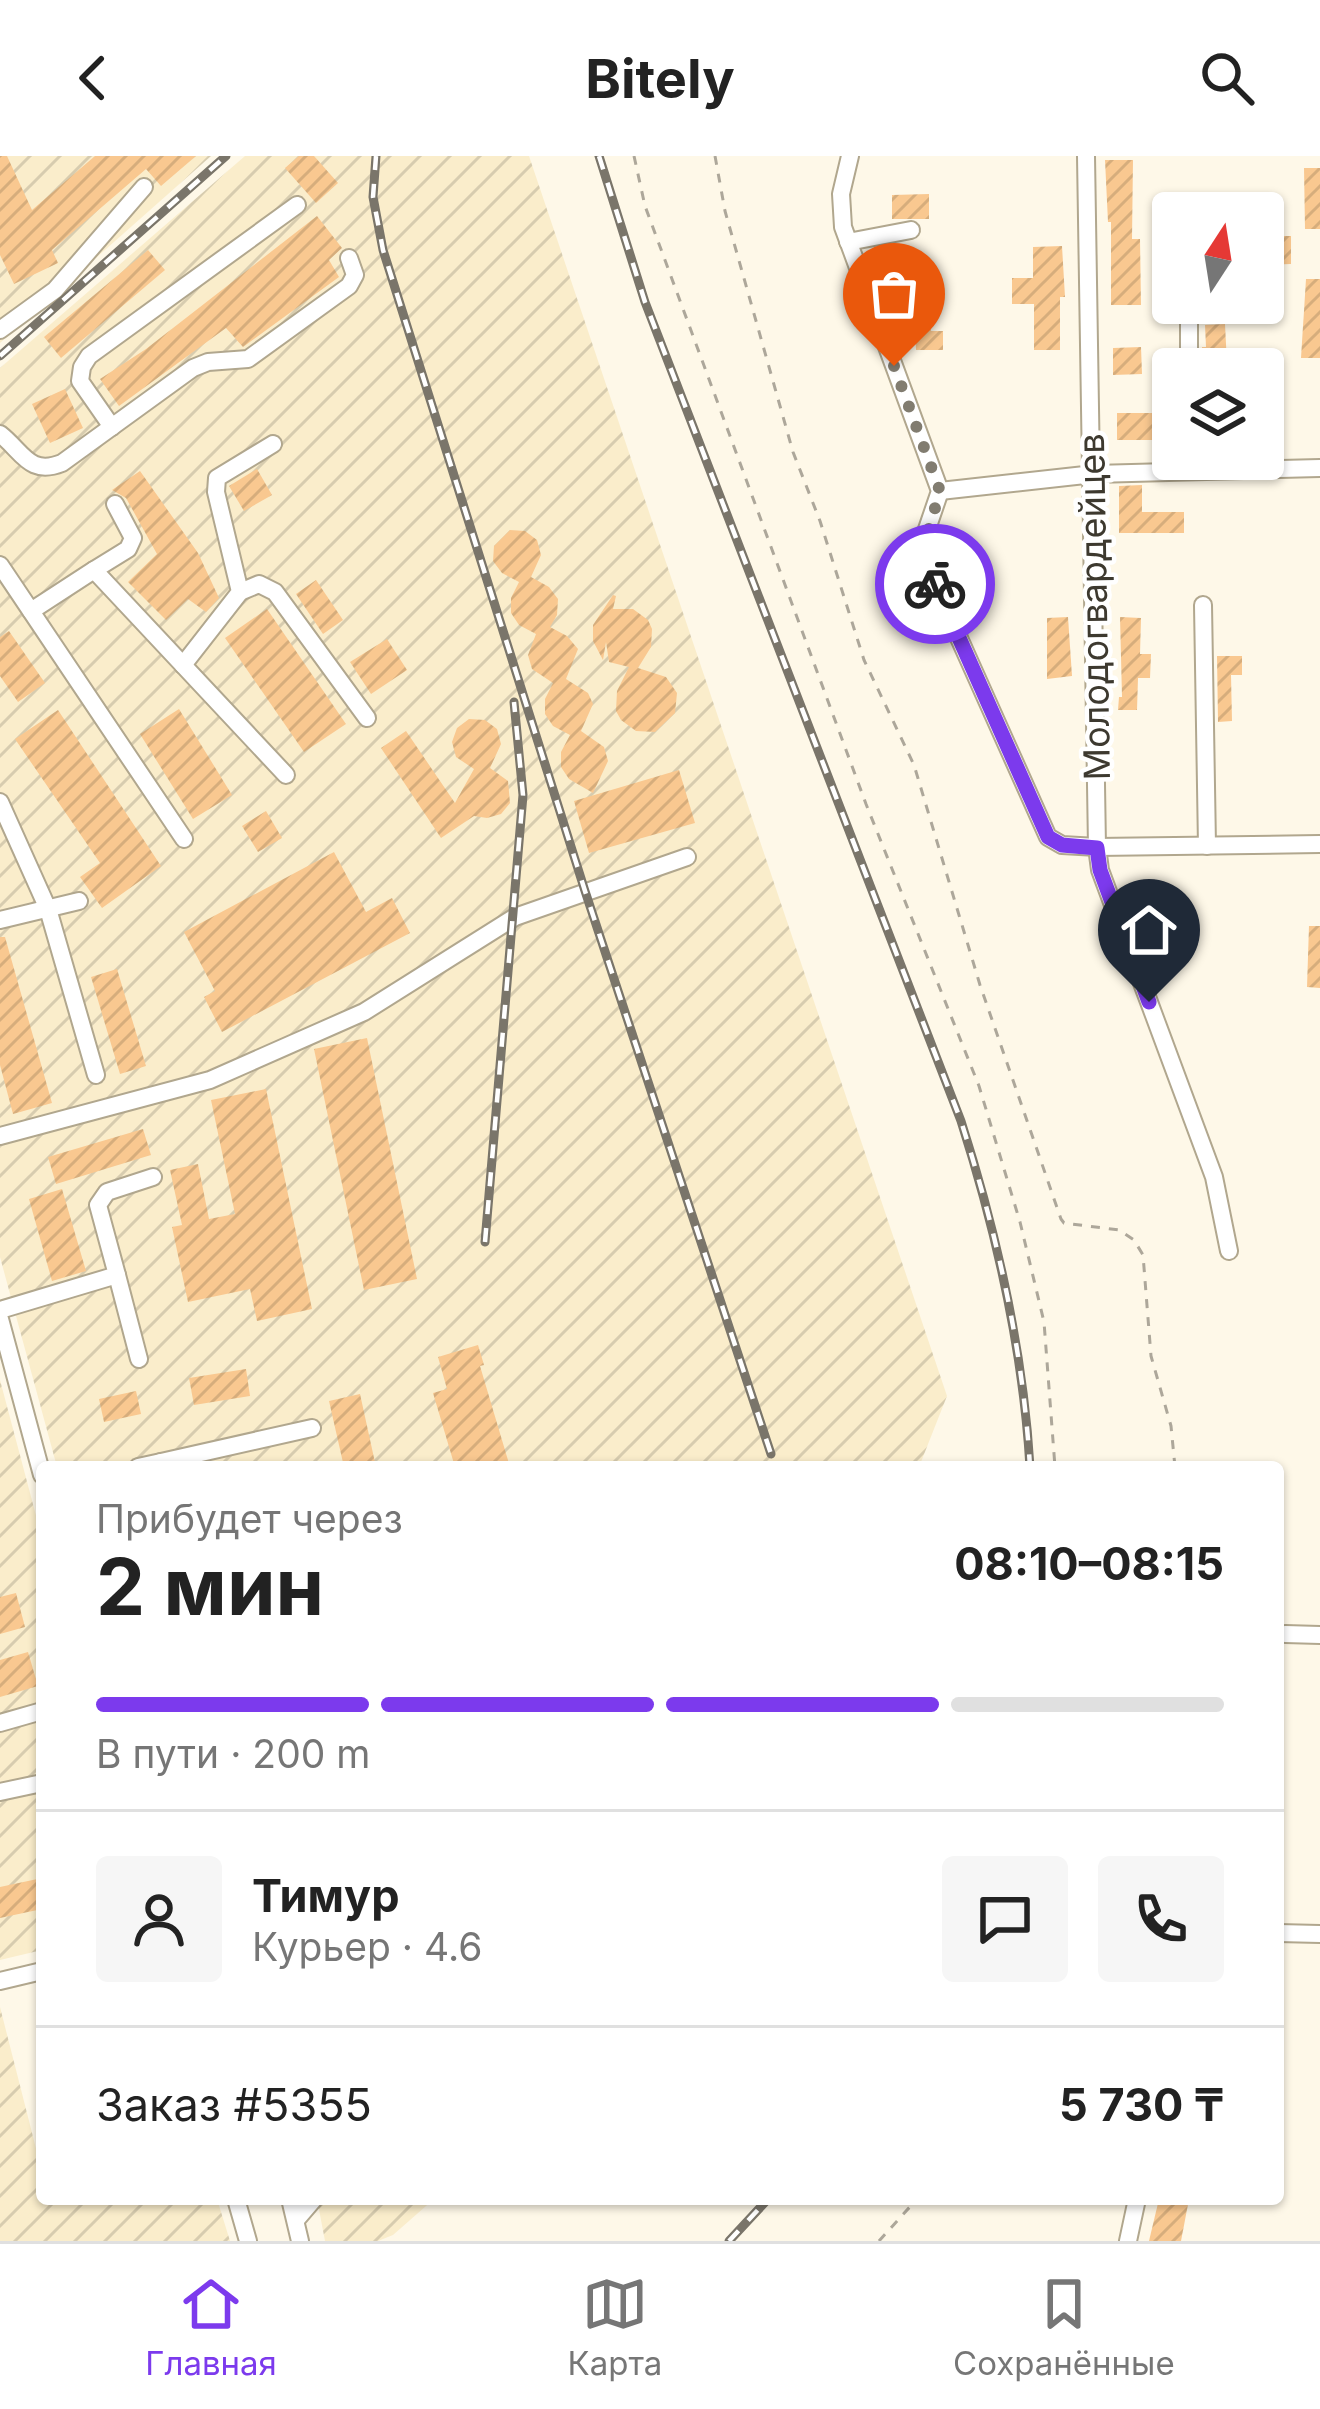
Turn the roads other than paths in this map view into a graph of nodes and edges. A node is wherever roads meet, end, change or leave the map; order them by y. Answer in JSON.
{"nodes":[{"id":1,"x":850,"y":156,"type":"edge"},
{"id":2,"x":1086,"y":156,"type":"edge"},
{"id":3,"x":144,"y":188,"type":"dead end"},
{"id":4,"x":297,"y":206,"type":"dead end"},
{"id":5,"x":911,"y":230,"type":"dead end"},
{"id":6,"x":848,"y":242,"type":"junction"},
{"id":7,"x":349,"y":258,"type":"dead end"},
{"id":8,"x":0,"y":330,"type":"edge"},
{"id":9,"x":112,"y":427,"type":"junction"},
{"id":10,"x":0,"y":434,"type":"edge"},
{"id":11,"x":273,"y":444,"type":"dead end"},
{"id":12,"x":1284,"y":467,"type":"edge"},
{"id":13,"x":1320,"y":468,"type":"edge"},
{"id":14,"x":1152,"y":469,"type":"edge"},
{"id":15,"x":1094,"y":474,"type":"junction"},
{"id":16,"x":940,"y":491,"type":"junction"},
{"id":17,"x":115,"y":505,"type":"dead end"},
{"id":18,"x":0,"y":566,"type":"edge"},
{"id":19,"x":94,"y":570,"type":"junction"},
{"id":20,"x":240,"y":592,"type":"junction"},
{"id":21,"x":1203,"y":605,"type":"dead end"},
{"id":22,"x":31,"y":611,"type":"junction"},
{"id":23,"x":183,"y":665,"type":"junction"},
{"id":24,"x":367,"y":718,"type":"dead end"},
{"id":25,"x":286,"y":775,"type":"dead end"},
{"id":26,"x":0,"y":802,"type":"edge"},
{"id":27,"x":184,"y":838,"type":"dead end"},
{"id":28,"x":1320,"y":844,"type":"edge"},
{"id":29,"x":1207,"y":846,"type":"junction"},
{"id":30,"x":1097,"y":848,"type":"junction"},
{"id":31,"x":687,"y":856,"type":"dead end"},
{"id":32,"x":80,"y":902,"type":"dead end"},
{"id":33,"x":48,"y":909,"type":"junction"},
{"id":34,"x":0,"y":920,"type":"edge"},
{"id":35,"x":96,"y":1075,"type":"dead end"},
{"id":36,"x":0,"y":1136,"type":"edge"},
{"id":37,"x":153,"y":1177,"type":"dead end"},
{"id":38,"x":1229,"y":1251,"type":"dead end"},
{"id":39,"x":117,"y":1275,"type":"junction"},
{"id":40,"x":0,"y":1315,"type":"edge"},
{"id":41,"x":139,"y":1359,"type":"dead end"},
{"id":42,"x":312,"y":1429,"type":"dead end"},
{"id":43,"x":38,"y":1461,"type":"edge"},
{"id":44,"x":179,"y":1461,"type":"edge"},
{"id":45,"x":1286,"y":1634,"type":"dead end"},
{"id":46,"x":1320,"y":1635,"type":"edge"},
{"id":47,"x":36,"y":1713,"type":"edge"},
{"id":48,"x":0,"y":1723,"type":"edge"},
{"id":49,"x":36,"y":1784,"type":"edge"},
{"id":50,"x":0,"y":1792,"type":"edge"},
{"id":51,"x":1284,"y":1934,"type":"edge"},
{"id":52,"x":1320,"y":1934,"type":"edge"},
{"id":53,"x":36,"y":1973,"type":"edge"},
{"id":54,"x":0,"y":1982,"type":"edge"},
{"id":55,"x":238,"y":2205,"type":"edge"},
{"id":56,"x":292,"y":2205,"type":"edge"},
{"id":57,"x":309,"y":2205,"type":"edge"},
{"id":58,"x":1135,"y":2205,"type":"edge"},
{"id":59,"x":296,"y":2220,"type":"junction"},
{"id":60,"x":248,"y":2241,"type":"edge"},
{"id":61,"x":300,"y":2241,"type":"edge"},
{"id":62,"x":1127,"y":2241,"type":"edge"}],
"edges":[{"from":1,"to":6,"type":"street"},
{"from":2,"to":15,"type":"street","name":"Молодогвардейцев"},
{"from":3,"to":8,"type":"street"},
{"from":4,"to":9,"type":"street"},
{"from":5,"to":6,"type":"street"},
{"from":6,"to":16,"type":"street"},
{"from":7,"to":9,"type":"street"},
{"from":9,"to":10,"type":"street"},
{"from":11,"to":20,"type":"street"},
{"from":12,"to":13,"type":"street"},
{"from":14,"to":15,"type":"street"},
{"from":15,"to":16,"type":"street"},
{"from":15,"to":30,"type":"street","name":"Молодогвардейцев"},
{"from":16,"to":30,"type":"street"},
{"from":17,"to":19,"type":"street"},
{"from":18,"to":22,"type":"street"},
{"from":19,"to":22,"type":"street"},
{"from":19,"to":23,"type":"street"},
{"from":20,"to":23,"type":"street"},
{"from":20,"to":24,"type":"street"},
{"from":21,"to":29,"type":"street"},
{"from":22,"to":27,"type":"street"},
{"from":23,"to":25,"type":"street"},
{"from":26,"to":33,"type":"street"},
{"from":28,"to":29,"type":"street"},
{"from":29,"to":30,"type":"street"},
{"from":30,"to":38,"type":"street","name":"Молодогвардейцев"},
{"from":31,"to":36,"type":"street"},
{"from":32,"to":33,"type":"street"},
{"from":33,"to":34,"type":"street"},
{"from":33,"to":35,"type":"street"},
{"from":37,"to":39,"type":"street"},
{"from":39,"to":40,"type":"street"},
{"from":39,"to":41,"type":"street"},
{"from":40,"to":43,"type":"street"},
{"from":42,"to":44,"type":"street"},
{"from":45,"to":46,"type":"street"},
{"from":47,"to":48,"type":"street"},
{"from":49,"to":50,"type":"street"},
{"from":51,"to":52,"type":"street"},
{"from":53,"to":54,"type":"street"},
{"from":55,"to":60,"type":"street"},
{"from":56,"to":59,"type":"street"},
{"from":57,"to":59,"type":"street"},
{"from":58,"to":62,"type":"street"},
{"from":59,"to":61,"type":"street"}]}
